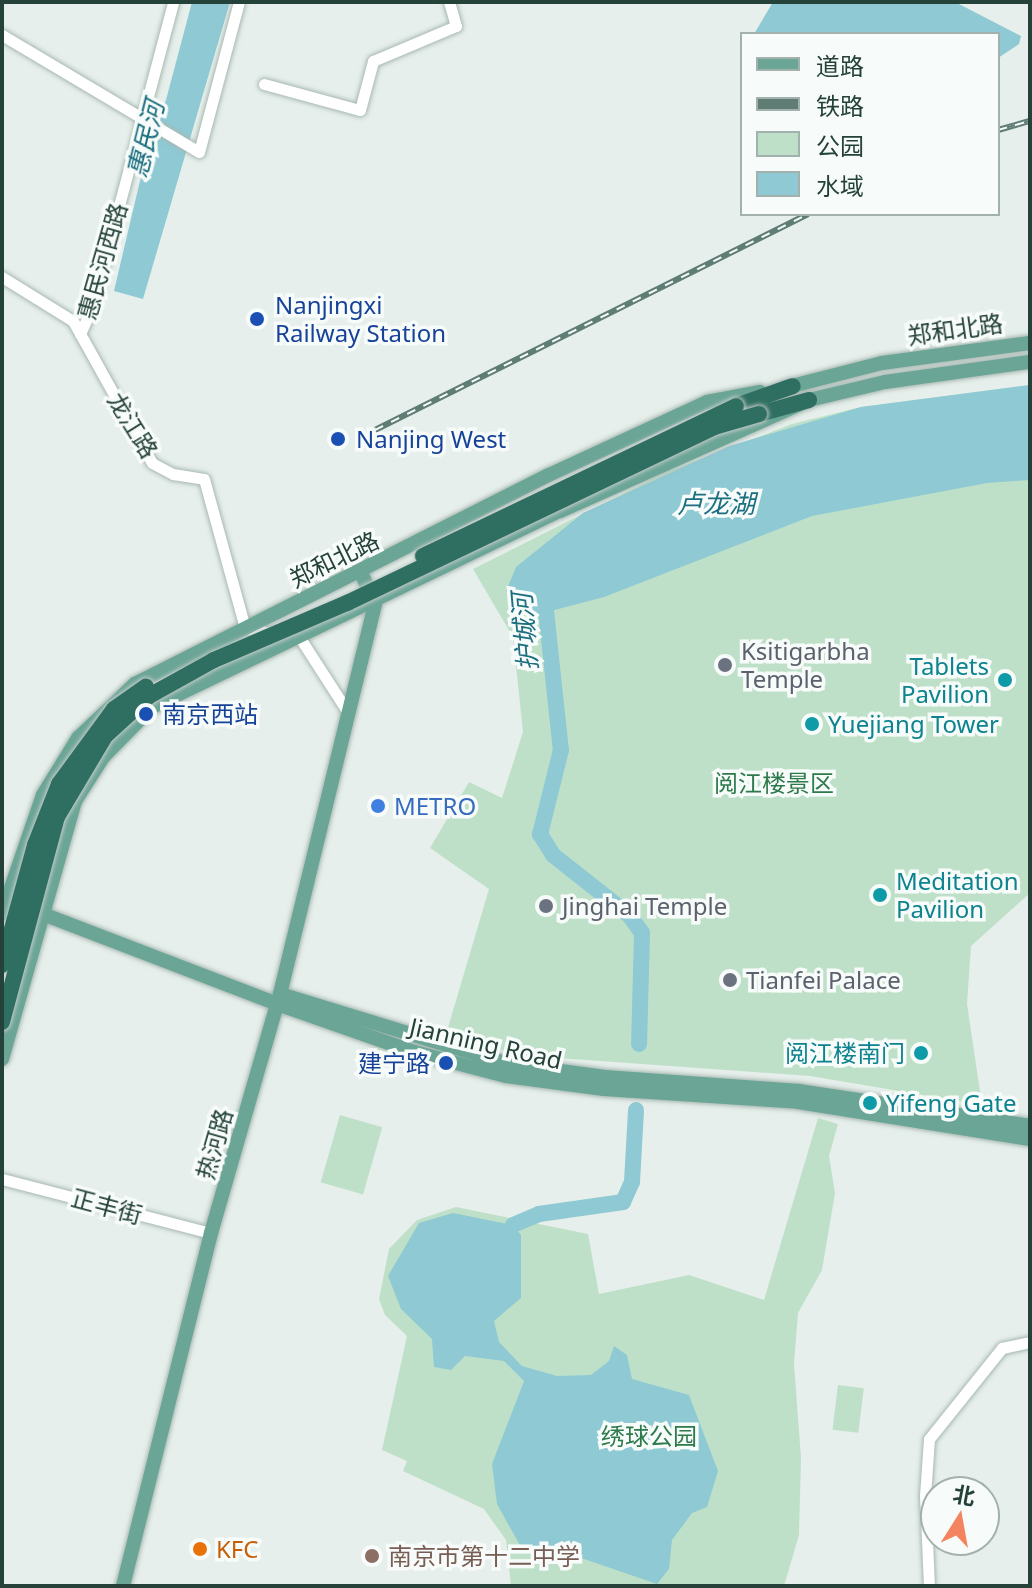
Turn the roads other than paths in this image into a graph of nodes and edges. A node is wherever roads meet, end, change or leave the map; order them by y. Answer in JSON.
{"nodes":[{"id":1,"x":173,"y":2,"type":"edge"},
{"id":2,"x":239,"y":2,"type":"edge"},
{"id":3,"x":449,"y":2,"type":"edge"},
{"id":4,"x":2,"y":35,"type":"edge"},
{"id":5,"x":264,"y":84,"type":"dead end"},
{"id":6,"x":144,"y":120,"type":"junction"},
{"id":7,"x":2,"y":277,"type":"edge"},
{"id":8,"x":80,"y":334,"type":"junction"},
{"id":9,"x":1030,"y":343,"type":"edge"},
{"id":10,"x":1030,"y":362,"type":"edge"},
{"id":11,"x":793,"y":386,"type":"junction"},
{"id":12,"x":809,"y":400,"type":"junction"},
{"id":13,"x":361,"y":573,"type":"junction"},
{"id":14,"x":375,"y":604,"type":"junction"},
{"id":15,"x":245,"y":628,"type":"junction"},
{"id":16,"x":300,"y":638,"type":"junction"},
{"id":17,"x":349,"y":714,"type":"junction"},
{"id":18,"x":3,"y":905,"type":"edge"},
{"id":19,"x":42,"y":913,"type":"junction"},
{"id":20,"x":2,"y":965,"type":"edge"},
{"id":21,"x":278,"y":999,"type":"junction"},
{"id":22,"x":2,"y":1022,"type":"edge"},
{"id":23,"x":2,"y":1059,"type":"edge"},
{"id":24,"x":1030,"y":1126,"type":"edge"},
{"id":25,"x":1030,"y":1139,"type":"edge"},
{"id":26,"x":2,"y":1179,"type":"edge"},
{"id":27,"x":211,"y":1233,"type":"junction"},
{"id":28,"x":1030,"y":1342,"type":"edge"},
{"id":29,"x":123,"y":1586,"type":"edge"},
{"id":30,"x":929,"y":1586,"type":"edge"}],
"edges":[{"from":1,"to":6,"type":"street","name":"惠民河西路"},
{"from":2,"to":6,"type":"street"},
{"from":3,"to":5,"type":"street"},
{"from":4,"to":6,"type":"street"},
{"from":6,"to":8,"type":"street","name":"惠民河西路"},
{"from":7,"to":8,"type":"street","name":"龙江路"},
{"from":8,"to":15,"type":"street","name":"龙江路"},
{"from":9,"to":11,"type":"main road","name":"郑和北路"},
{"from":10,"to":12,"type":"main road","name":"郑和北路"},
{"from":11,"to":13,"type":"main road","name":"郑和北路"},
{"from":11,"to":20,"type":"highway","name":"郑和北路","bridge":true},
{"from":12,"to":14,"type":"main road","name":"郑和北路"},
{"from":12,"to":22,"type":"highway","name":"郑和北路","bridge":true},
{"from":13,"to":14,"type":"main road"},
{"from":13,"to":15,"type":"main road","name":"郑和北路"},
{"from":14,"to":16,"type":"main road","name":"郑和北路"},
{"from":14,"to":17,"type":"main road","name":"热河路"},
{"from":15,"to":16,"type":"street"},
{"from":15,"to":18,"type":"main road","name":"郑和北路"},
{"from":16,"to":17,"type":"street"},
{"from":16,"to":19,"type":"main road","name":"郑和北路"},
{"from":17,"to":21,"type":"main road","name":"热河路"},
{"from":18,"to":19,"type":"main road","name":"Jianning Road"},
{"from":19,"to":21,"type":"main road","name":"Jianning Road"},
{"from":19,"to":23,"type":"main road","name":"郑和北路"},
{"from":21,"to":24,"type":"main road","name":"Jianning Road"},
{"from":21,"to":25,"type":"main road","name":"Jianning Road"},
{"from":21,"to":27,"type":"main road","name":"热河路"},
{"from":26,"to":27,"type":"street","name":"正丰街"},
{"from":27,"to":29,"type":"main road","name":"热河路"},
{"from":28,"to":30,"type":"street"}]}
